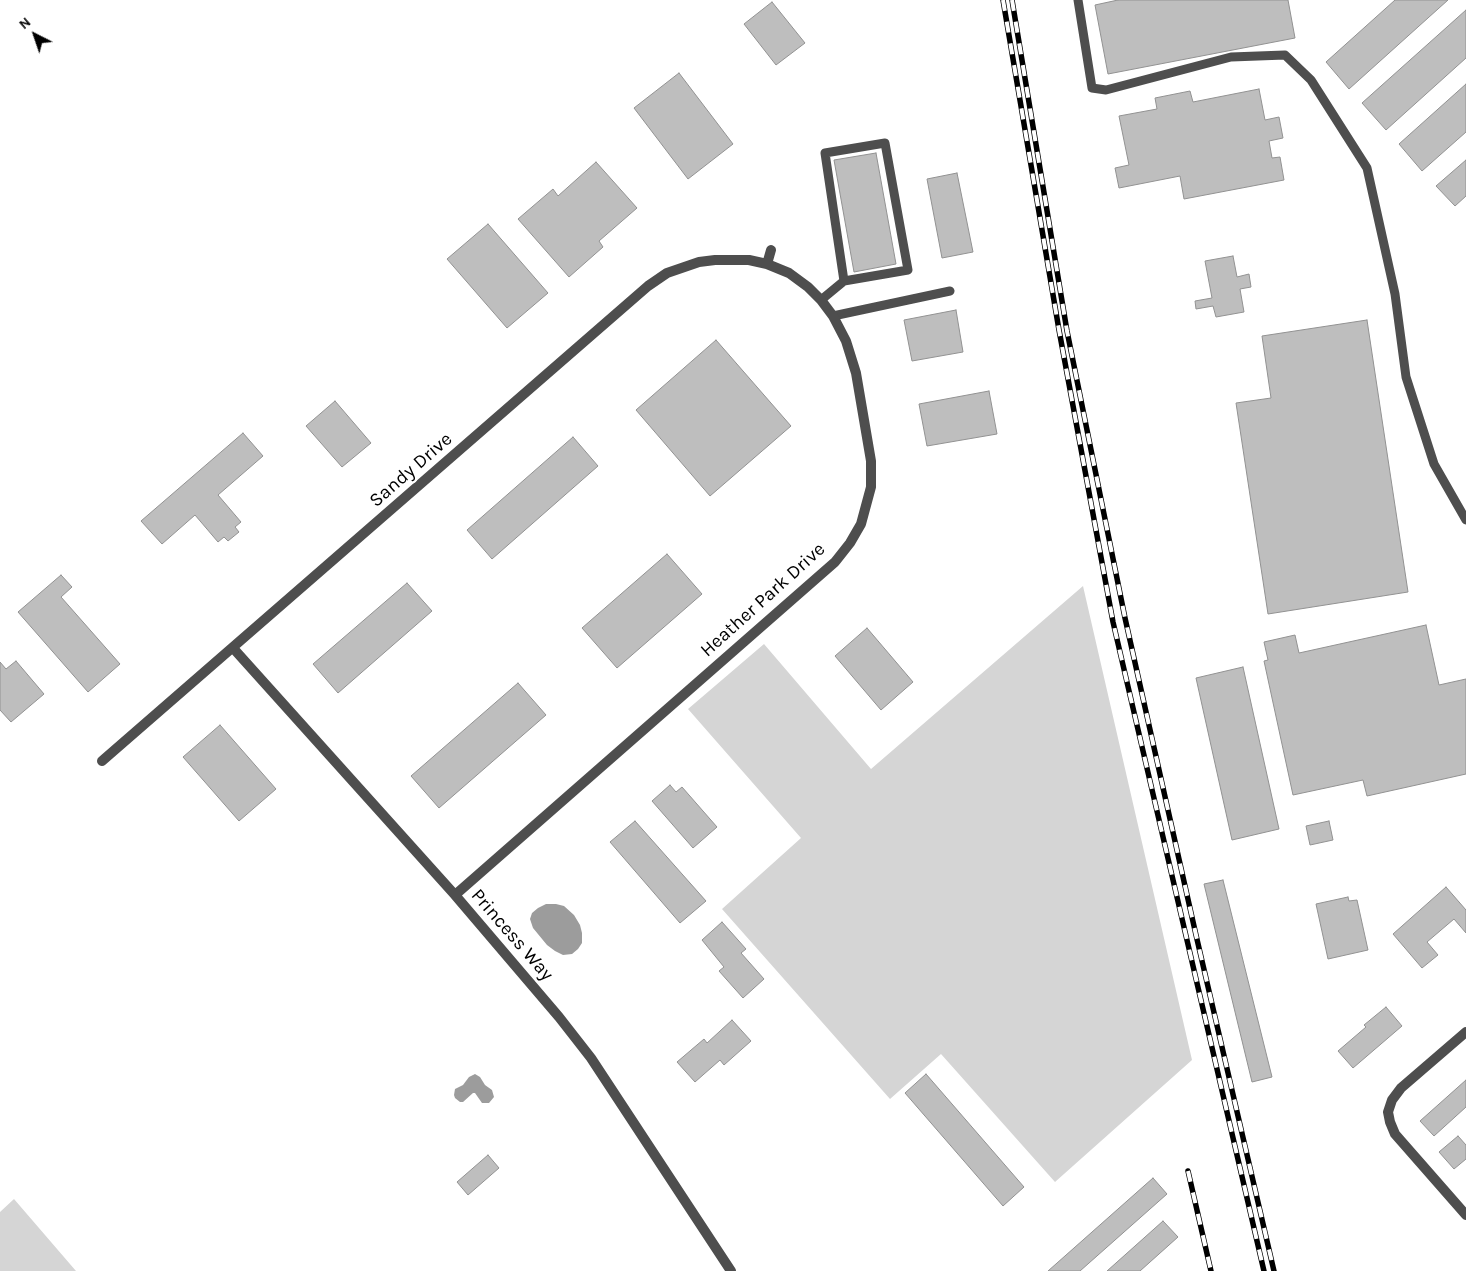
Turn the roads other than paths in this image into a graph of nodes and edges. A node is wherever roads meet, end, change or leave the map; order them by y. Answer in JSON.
{"nodes":[{"id":1,"x":1078,"y":0,"type":"edge"},
{"id":2,"x":771,"y":250,"type":"dead end"},
{"id":3,"x":767,"y":264,"type":"junction"},
{"id":4,"x":844,"y":281,"type":"junction"},
{"id":5,"x":950,"y":291,"type":"dead end"},
{"id":6,"x":821,"y":300,"type":"junction"},
{"id":7,"x":834,"y":316,"type":"junction"},
{"id":8,"x":1466,"y":520,"type":"edge"},
{"id":9,"x":233,"y":648,"type":"junction"},
{"id":10,"x":102,"y":761,"type":"dead end"},
{"id":11,"x":455,"y":895,"type":"junction"},
{"id":12,"x":1466,"y":1032,"type":"edge"},
{"id":13,"x":1466,"y":1214,"type":"edge"},
{"id":14,"x":731,"y":1271,"type":"edge"}],
"edges":[{"from":1,"to":8,"type":"lane"},
{"from":2,"to":3,"type":"street"},
{"from":3,"to":6,"type":"street","name":"Heather Park Drive"},
{"from":3,"to":9,"type":"street","name":"Sandy Drive"},
{"from":4,"to":4,"type":"lane"},
{"from":4,"to":6,"type":"lane"},
{"from":5,"to":7,"type":"lane"},
{"from":6,"to":7,"type":"street","name":"Heather Park Drive"},
{"from":7,"to":11,"type":"street","name":"Heather Park Drive"},
{"from":9,"to":10,"type":"street","name":"Sandy Drive"},
{"from":9,"to":11,"type":"street","name":"Princess Way"},
{"from":11,"to":14,"type":"street","name":"Princess Way"},
{"from":12,"to":13,"type":"street"}]}
